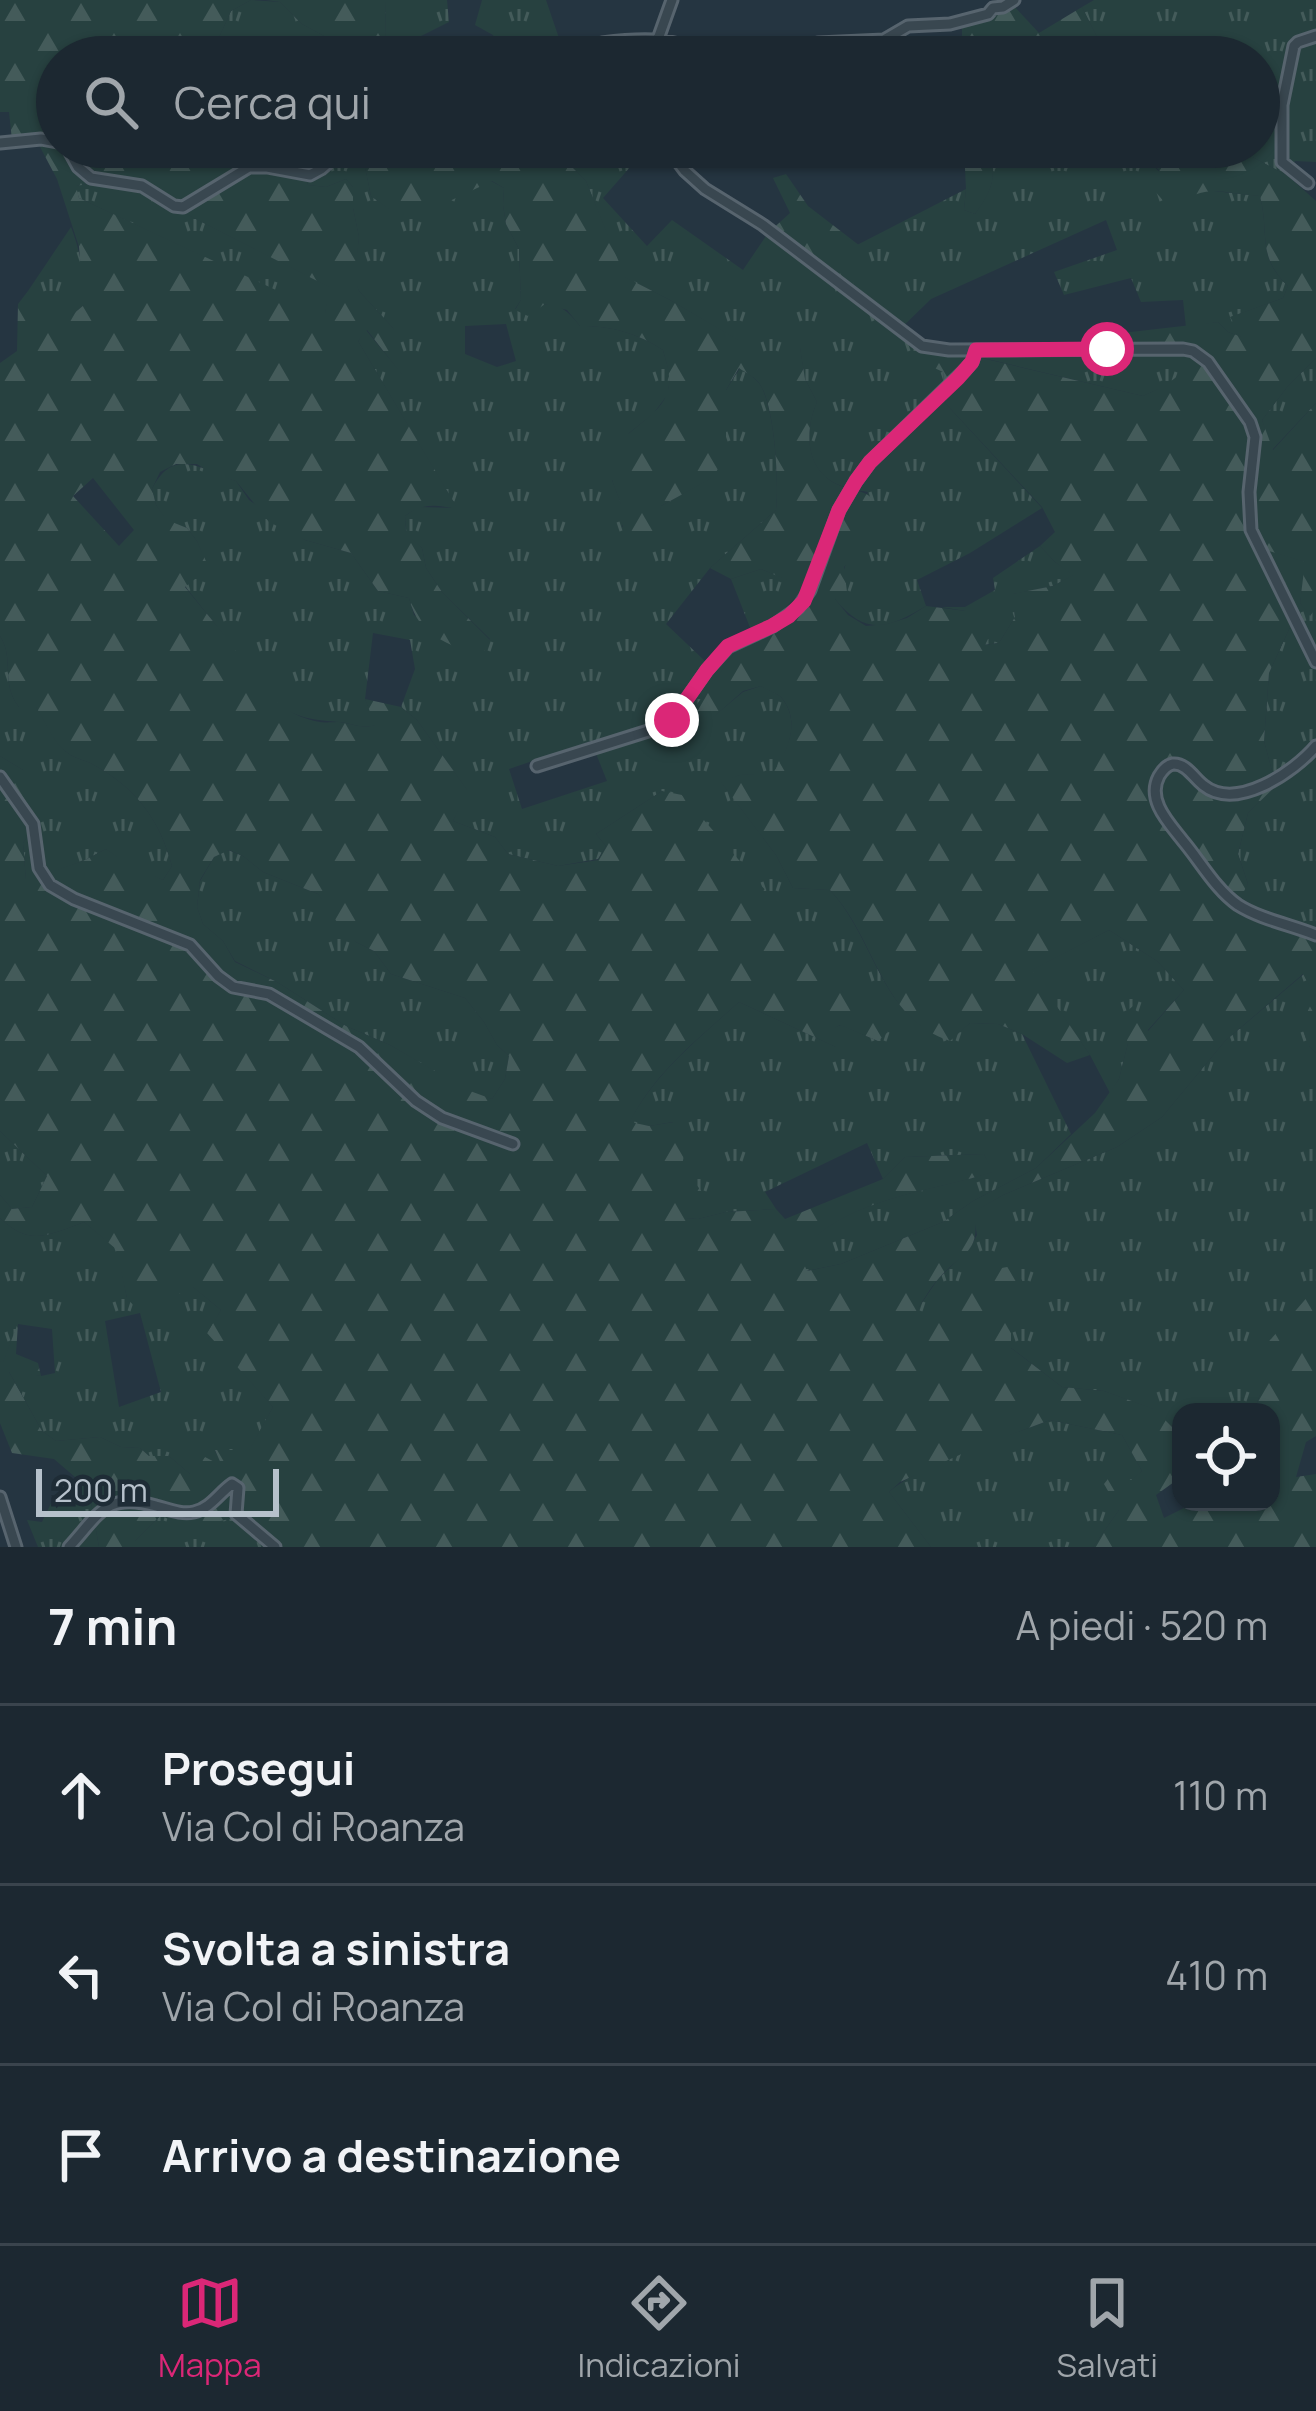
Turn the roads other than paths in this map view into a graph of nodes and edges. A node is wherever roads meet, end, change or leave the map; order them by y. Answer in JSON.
{"nodes":[{"id":1,"x":672,"y":0,"type":"edge"},
{"id":2,"x":1014,"y":0,"type":"edge"},
{"id":3,"x":992,"y":4,"type":"edge"},
{"id":4,"x":659,"y":36,"type":"edge"},
{"id":5,"x":891,"y":36,"type":"edge"},
{"id":6,"x":1316,"y":36,"type":"edge"},
{"id":7,"x":36,"y":139,"type":"edge"},
{"id":8,"x":0,"y":143,"type":"edge"},
{"id":9,"x":79,"y":168,"type":"edge"},
{"id":10,"x":247,"y":168,"type":"edge"},
{"id":11,"x":275,"y":168,"type":"edge"},
{"id":12,"x":321,"y":168,"type":"edge"},
{"id":13,"x":683,"y":168,"type":"edge"},
{"id":14,"x":1307,"y":183,"type":"dead end"},
{"id":15,"x":976,"y":350,"type":"junction"},
{"id":16,"x":1316,"y":662,"type":"edge"},
{"id":17,"x":1316,"y":746,"type":"edge"},
{"id":18,"x":537,"y":766,"type":"dead end"},
{"id":19,"x":0,"y":777,"type":"edge"},
{"id":20,"x":1316,"y":934,"type":"edge"},
{"id":21,"x":513,"y":1144,"type":"dead end"},
{"id":22,"x":0,"y":1497,"type":"edge"},
{"id":23,"x":16,"y":1547,"type":"edge"},
{"id":24,"x":69,"y":1547,"type":"edge"},
{"id":25,"x":275,"y":1547,"type":"edge"}],
"edges":[{"from":1,"to":4,"type":"street"},
{"from":2,"to":3,"type":"street"},
{"from":3,"to":5,"type":"street"},
{"from":6,"to":14,"type":"street"},
{"from":7,"to":8,"type":"street"},
{"from":9,"to":10,"type":"street"},
{"from":11,"to":12,"type":"street"},
{"from":13,"to":15,"type":"street"},
{"from":15,"to":16,"type":"street"},
{"from":15,"to":18,"type":"street"},
{"from":17,"to":20,"type":"street"},
{"from":19,"to":21,"type":"street"},
{"from":22,"to":23,"type":"street"},
{"from":24,"to":25,"type":"street"}]}
